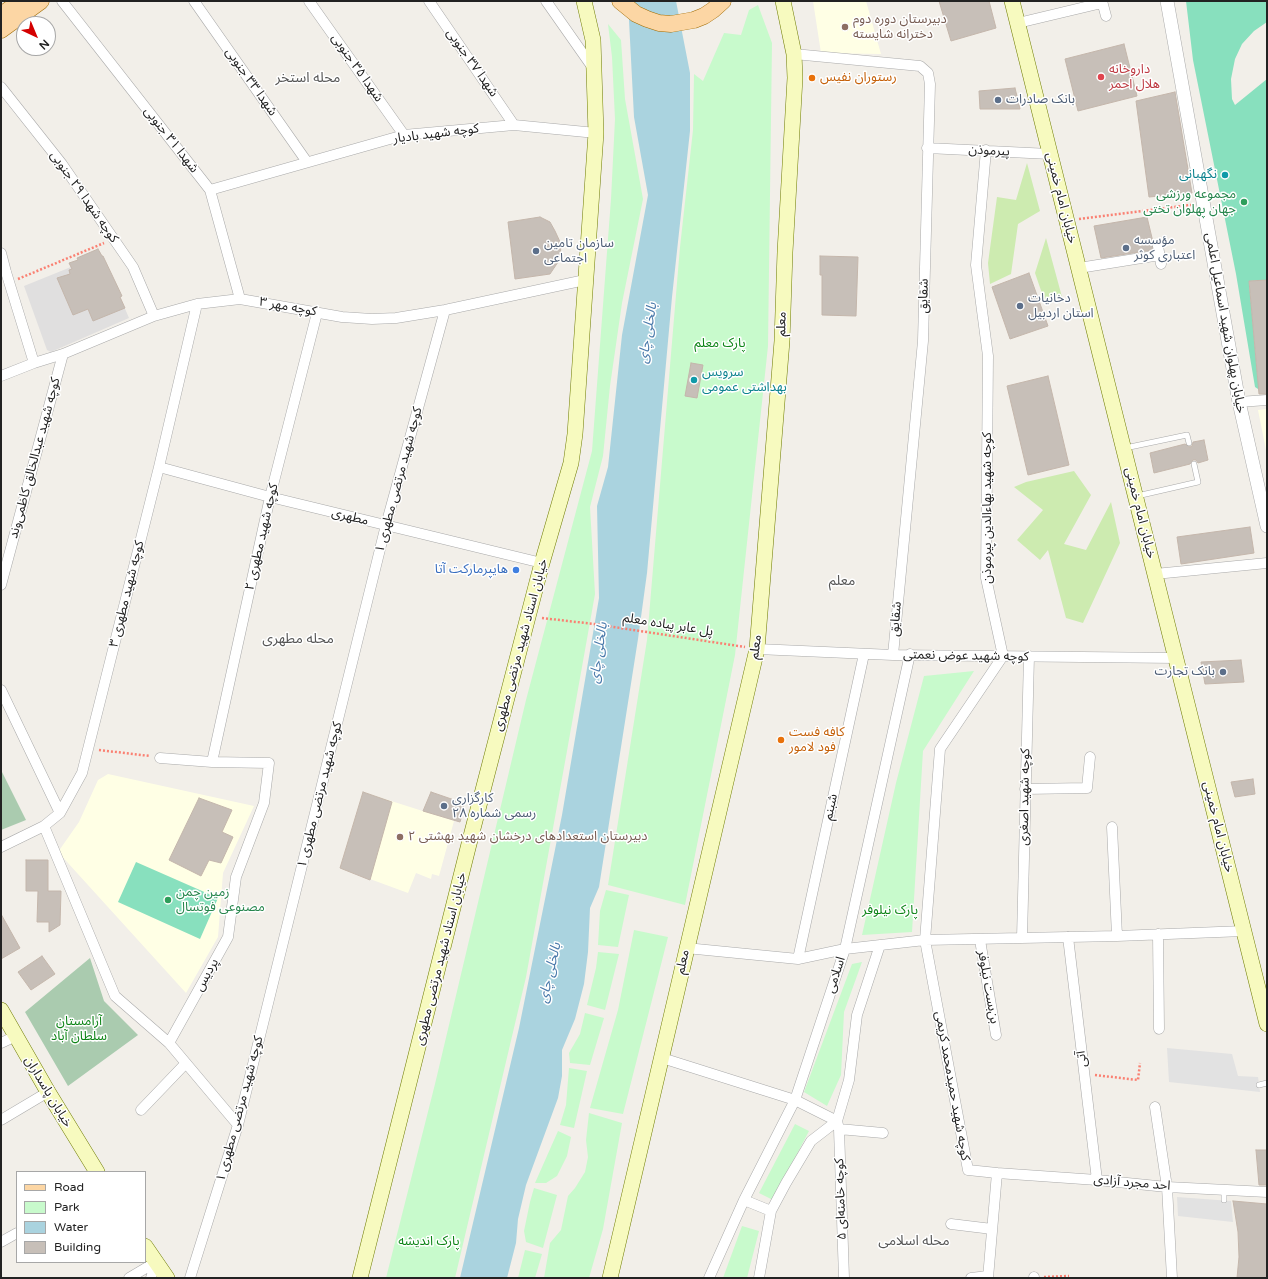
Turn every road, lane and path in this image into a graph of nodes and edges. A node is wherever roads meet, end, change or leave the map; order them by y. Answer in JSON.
{"nodes":[{"id":1,"x":22,"y":1,"type":"edge"},
{"id":2,"x":41,"y":1,"type":"edge"},
{"id":3,"x":62,"y":1,"type":"edge"},
{"id":4,"x":194,"y":1,"type":"edge"},
{"id":5,"x":309,"y":1,"type":"edge"},
{"id":6,"x":429,"y":1,"type":"edge"},
{"id":7,"x":546,"y":1,"type":"edge"},
{"id":8,"x":584,"y":1,"type":"edge"},
{"id":9,"x":620,"y":1,"type":"edge"},
{"id":10,"x":723,"y":1,"type":"edge"},
{"id":11,"x":783,"y":1,"type":"edge"},
{"id":12,"x":1012,"y":1,"type":"edge"},
{"id":13,"x":1167,"y":1,"type":"edge"},
{"id":14,"x":1102,"y":2,"type":"edge"},
{"id":15,"x":1,"y":15,"type":"edge"},
{"id":16,"x":1106,"y":16,"type":"dead end"},
{"id":17,"x":1018,"y":23,"type":"junction"},
{"id":18,"x":1,"y":30,"type":"edge"},
{"id":19,"x":794,"y":54,"type":"junction"},
{"id":20,"x":595,"y":70,"type":"junction"},
{"id":21,"x":1,"y":87,"type":"edge"},
{"id":22,"x":514,"y":125,"type":"junction"},
{"id":23,"x":596,"y":133,"type":"junction"},
{"id":24,"x":404,"y":135,"type":"junction"},
{"id":25,"x":927,"y":148,"type":"junction"},
{"id":26,"x":986,"y":150,"type":"junction"},
{"id":27,"x":1050,"y":154,"type":"junction"},
{"id":28,"x":307,"y":162,"type":"junction"},
{"id":29,"x":210,"y":190,"type":"junction"},
{"id":30,"x":1203,"y":203,"type":"junction"},
{"id":31,"x":1067,"y":220,"type":"junction"},
{"id":32,"x":114,"y":239,"type":"junction"},
{"id":33,"x":1,"y":253,"type":"edge"},
{"id":34,"x":1160,"y":255,"type":"dead end"},
{"id":35,"x":1079,"y":268,"type":"junction"},
{"id":36,"x":5,"y":277,"type":"edge"},
{"id":37,"x":585,"y":280,"type":"junction"},
{"id":38,"x":240,"y":299,"type":"junction"},
{"id":39,"x":197,"y":304,"type":"junction"},
{"id":40,"x":445,"y":310,"type":"junction"},
{"id":41,"x":317,"y":313,"type":"junction"},
{"id":42,"x":154,"y":316,"type":"junction"},
{"id":43,"x":63,"y":354,"type":"junction"},
{"id":44,"x":34,"y":363,"type":"junction"},
{"id":45,"x":1,"y":376,"type":"edge"},
{"id":46,"x":1267,"y":400,"type":"edge"},
{"id":47,"x":1239,"y":402,"type":"junction"},
{"id":48,"x":1189,"y":443,"type":"dead end"},
{"id":49,"x":1123,"y":448,"type":"junction"},
{"id":50,"x":1194,"y":464,"type":"dead end"},
{"id":51,"x":159,"y":467,"type":"junction"},
{"id":52,"x":270,"y":496,"type":"junction"},
{"id":53,"x":1136,"y":497,"type":"junction"},
{"id":54,"x":386,"y":526,"type":"junction"},
{"id":55,"x":1267,"y":526,"type":"edge"},
{"id":56,"x":542,"y":563,"type":"junction"},
{"id":57,"x":1267,"y":563,"type":"edge"},
{"id":58,"x":1155,"y":574,"type":"junction"},
{"id":59,"x":1,"y":585,"type":"edge"},
{"id":60,"x":529,"y":616,"type":"junction"},
{"id":61,"x":757,"y":649,"type":"junction"},
{"id":62,"x":864,"y":654,"type":"junction"},
{"id":63,"x":910,"y":654,"type":"junction"},
{"id":64,"x":893,"y":655,"type":"junction"},
{"id":65,"x":1003,"y":656,"type":"junction"},
{"id":66,"x":1029,"y":656,"type":"junction"},
{"id":67,"x":1176,"y":658,"type":"junction"},
{"id":68,"x":1,"y":690,"type":"edge"},
{"id":69,"x":89,"y":749,"type":"junction"},
{"id":70,"x":1090,"y":757,"type":"dead end"},
{"id":71,"x":160,"y":758,"type":"joint"},
{"id":72,"x":212,"y":762,"type":"junction"},
{"id":73,"x":1025,"y":789,"type":"junction"},
{"id":74,"x":60,"y":813,"type":"junction"},
{"id":75,"x":44,"y":826,"type":"junction"},
{"id":76,"x":1112,"y":827,"type":"dead end"},
{"id":77,"x":1,"y":847,"type":"edge"},
{"id":78,"x":1244,"y":931,"type":"junction"},
{"id":79,"x":1158,"y":934,"type":"junction"},
{"id":80,"x":1117,"y":936,"type":"junction"},
{"id":81,"x":1068,"y":937,"type":"junction"},
{"id":82,"x":1022,"y":938,"type":"junction"},
{"id":83,"x":925,"y":940,"type":"junction"},
{"id":84,"x":980,"y":940,"type":"junction"},
{"id":85,"x":880,"y":945,"type":"junction"},
{"id":86,"x":686,"y":948,"type":"junction"},
{"id":87,"x":845,"y":949,"type":"junction"},
{"id":88,"x":798,"y":959,"type":"junction"},
{"id":89,"x":1,"y":1010,"type":"edge"},
{"id":90,"x":1267,"y":1024,"type":"edge"},
{"id":91,"x":1160,"y":1029,"type":"dead end"},
{"id":92,"x":996,"y":1035,"type":"dead end"},
{"id":93,"x":16,"y":1036,"type":"junction"},
{"id":94,"x":1,"y":1043,"type":"edge"},
{"id":95,"x":169,"y":1043,"type":"junction"},
{"id":96,"x":662,"y":1058,"type":"junction"},
{"id":97,"x":186,"y":1063,"type":"junction"},
{"id":98,"x":1140,"y":1063,"type":"dead end"},
{"id":99,"x":1084,"y":1073,"type":"junction"},
{"id":100,"x":1267,"y":1083,"type":"edge"},
{"id":101,"x":1259,"y":1085,"type":"dead end"},
{"id":102,"x":48,"y":1092,"type":"junction"},
{"id":103,"x":795,"y":1100,"type":"junction"},
{"id":104,"x":1155,"y":1107,"type":"dead end"},
{"id":105,"x":141,"y":1110,"type":"dead end"},
{"id":106,"x":1,"y":1120,"type":"edge"},
{"id":107,"x":238,"y":1124,"type":"junction"},
{"id":108,"x":838,"y":1125,"type":"junction"},
{"id":109,"x":883,"y":1133,"type":"dead end"},
{"id":110,"x":96,"y":1171,"type":"edge"},
{"id":111,"x":997,"y":1173,"type":"junction"},
{"id":112,"x":1097,"y":1180,"type":"junction"},
{"id":113,"x":1166,"y":1187,"type":"junction"},
{"id":114,"x":1267,"y":1192,"type":"edge"},
{"id":115,"x":744,"y":1200,"type":"junction"},
{"id":116,"x":771,"y":1211,"type":"junction"},
{"id":117,"x":951,"y":1224,"type":"dead end"},
{"id":118,"x":992,"y":1229,"type":"junction"},
{"id":119,"x":16,"y":1234,"type":"edge"},
{"id":120,"x":1,"y":1242,"type":"edge"},
{"id":121,"x":146,"y":1247,"type":"edge"},
{"id":122,"x":156,"y":1262,"type":"junction"},
{"id":123,"x":1069,"y":1276,"type":"dead end"},
{"id":124,"x":988,"y":1277,"type":"edge"},
{"id":125,"x":1034,"y":1277,"type":"edge"},
{"id":126,"x":129,"y":1278,"type":"edge"},
{"id":127,"x":151,"y":1278,"type":"edge"},
{"id":128,"x":167,"y":1278,"type":"edge"},
{"id":129,"x":190,"y":1278,"type":"edge"},
{"id":130,"x":360,"y":1278,"type":"edge"},
{"id":131,"x":610,"y":1278,"type":"edge"},
{"id":132,"x":709,"y":1278,"type":"edge"},
{"id":133,"x":759,"y":1278,"type":"edge"},
{"id":134,"x":844,"y":1278,"type":"edge"},
{"id":135,"x":971,"y":1278,"type":"edge"},
{"id":136,"x":1172,"y":1278,"type":"edge"}],
"edges":[{"from":1,"to":15,"type":"main road"},
{"from":2,"to":18,"type":"main road"},
{"from":3,"to":29,"type":"street","name":"شهدا ۳۱ جنوبی"},
{"from":4,"to":28,"type":"street","name":"شهدا ۳۳ جنوبی"},
{"from":5,"to":24,"type":"street","name":"شهدا ۳۵ جنوبی"},
{"from":6,"to":22,"type":"street","name":"شهدا ۳۷ جنوبی"},
{"from":7,"to":20,"type":"street"},
{"from":8,"to":20,"type":"main road","name":"خیابان استاد شهید مرتضی مطهری"},
{"from":9,"to":10,"type":"main road"},
{"from":11,"to":19,"type":"main road","name":"معلم"},
{"from":12,"to":17,"type":"main road","name":"خیابان امام خمینی"},
{"from":13,"to":30,"type":"street","name":"خیابان پهلوان شهید اسماعیل اعلمی"},
{"from":14,"to":16,"type":"street"},
{"from":14,"to":17,"type":"street"},
{"from":17,"to":27,"type":"main road","name":"خیابان امام خمینی"},
{"from":19,"to":25,"type":"street","name":"شقایق"},
{"from":19,"to":61,"type":"main road","name":"معلم"},
{"from":20,"to":23,"type":"main road","name":"خیابان استاد شهید مرتضی مطهری"},
{"from":21,"to":32,"type":"street","name":"کوچه شهدا ۲۹ جنوبی"},
{"from":22,"to":23,"type":"street","name":"کوچه شهید بادیار"},
{"from":22,"to":24,"type":"street","name":"کوچه شهید بادیار"},
{"from":23,"to":37,"type":"main road","name":"خیابان استاد شهید مرتضی مطهری"},
{"from":24,"to":28,"type":"street","name":"کوچه شهید بادیار"},
{"from":25,"to":26,"type":"street","name":"پیرموذن"},
{"from":25,"to":64,"type":"street","name":"شقایق"},
{"from":26,"to":27,"type":"street","name":"پیرموذن"},
{"from":26,"to":65,"type":"street","name":"کوچه شهید بهاءالدین پیرموذن"},
{"from":27,"to":31,"type":"main road","name":"خیابان امام خمینی"},
{"from":28,"to":29,"type":"street","name":"کوچه شهید بادیار"},
{"from":29,"to":38,"type":"street","name":"شهدا ۳۱ جنوبی"},
{"from":30,"to":31,"type":"path"},
{"from":30,"to":47,"type":"street","name":"خیابان پهلوان شهید اسماعیل اعلمی"},
{"from":31,"to":35,"type":"main road","name":"خیابان امام خمینی"},
{"from":32,"to":36,"type":"path"},
{"from":32,"to":42,"type":"street","name":"کوچه شهدا ۲۹ جنوبی"},
{"from":33,"to":36,"type":"street"},
{"from":34,"to":35,"type":"street"},
{"from":35,"to":49,"type":"main road","name":"خیابان امام خمینی"},
{"from":36,"to":44,"type":"street"},
{"from":37,"to":40,"type":"street","name":"کوچه مهر ۳"},
{"from":37,"to":56,"type":"main road","name":"خیابان استاد شهید مرتضی مطهری"},
{"from":38,"to":39,"type":"street","name":"کوچه مهر ۳"},
{"from":38,"to":41,"type":"street","name":"کوچه مهر ۳"},
{"from":39,"to":42,"type":"street","name":"کوچه مهر ۳"},
{"from":39,"to":51,"type":"street","name":"کوچه شهید مطهری ۳"},
{"from":40,"to":41,"type":"street","name":"کوچه مهر ۳"},
{"from":40,"to":54,"type":"street","name":"کوچه شهید مرتضی مطهری ۱"},
{"from":41,"to":52,"type":"street","name":"کوچه شهید مطهری ۲"},
{"from":42,"to":43,"type":"street","name":"کوچه مهر ۳"},
{"from":43,"to":44,"type":"street","name":"کوچه مهر ۳"},
{"from":43,"to":59,"type":"street","name":"کوچه شهید عبدالخالق کاظمی‌وند"},
{"from":44,"to":45,"type":"street","name":"کوچه مهر ۳"},
{"from":46,"to":47,"type":"street"},
{"from":47,"to":55,"type":"street","name":"خیابان پهلوان شهید اسماعیل اعلمی"},
{"from":48,"to":49,"type":"lane"},
{"from":49,"to":53,"type":"main road","name":"خیابان امام خمینی"},
{"from":50,"to":53,"type":"lane"},
{"from":51,"to":52,"type":"street","name":"مطهری"},
{"from":51,"to":69,"type":"street","name":"کوچه شهید مطهری ۳"},
{"from":52,"to":54,"type":"street","name":"مطهری"},
{"from":52,"to":72,"type":"street","name":"کوچه شهید مطهری ۲"},
{"from":53,"to":58,"type":"main road","name":"خیابان امام خمینی"},
{"from":54,"to":56,"type":"street","name":"مطهری"},
{"from":54,"to":107,"type":"street","name":"کوچه شهید مرتضی مطهری ۱"},
{"from":56,"to":60,"type":"main road","name":"خیابان استاد شهید مرتضی مطهری"},
{"from":57,"to":58,"type":"street"},
{"from":58,"to":67,"type":"main road","name":"خیابان امام خمینی"},
{"from":60,"to":61,"type":"path","name":"پل عابر پیاده معلم"},
{"from":60,"to":130,"type":"main road","name":"خیابان استاد شهید مرتضی مطهری"},
{"from":61,"to":62,"type":"street","name":"کوچه شهید عوض نعمتی"},
{"from":61,"to":86,"type":"main road","name":"معلم"},
{"from":62,"to":64,"type":"street","name":"کوچه شهید عوض نعمتی"},
{"from":62,"to":88,"type":"street","name":"شبنم"},
{"from":63,"to":64,"type":"street","name":"کوچه شهید عوض نعمتی"},
{"from":63,"to":65,"type":"street","name":"کوچه شهید عوض نعمتی"},
{"from":63,"to":87,"type":"street","name":"اسلامی"},
{"from":65,"to":66,"type":"street","name":"کوچه شهید عوض نعمتی"},
{"from":65,"to":83,"type":"street"},
{"from":66,"to":67,"type":"street","name":"کوچه شهید عوض نعمتی"},
{"from":66,"to":73,"type":"street","name":"کوچه شهید اصغری"},
{"from":67,"to":78,"type":"main road","name":"خیابان امام خمینی"},
{"from":68,"to":74,"type":"street"},
{"from":69,"to":71,"type":"path"},
{"from":69,"to":74,"type":"street","name":"کوچه شهید مطهری ۳"},
{"from":70,"to":73,"type":"street"},
{"from":71,"to":72,"type":"street","name":"پردیس"},
{"from":72,"to":95,"type":"street","name":"پردیس"},
{"from":73,"to":82,"type":"street","name":"کوچه شهید اصغری"},
{"from":74,"to":75,"type":"street","name":"کوچه شهید مطهری ۳"},
{"from":75,"to":77,"type":"street","name":"کوچه شهید مطهری ۳"},
{"from":75,"to":95,"type":"street"},
{"from":76,"to":80,"type":"street"},
{"from":78,"to":79,"type":"street"},
{"from":78,"to":90,"type":"main road","name":"خیابان امام خمینی"},
{"from":79,"to":80,"type":"street"},
{"from":79,"to":91,"type":"street"},
{"from":80,"to":81,"type":"street"},
{"from":81,"to":82,"type":"street"},
{"from":81,"to":99,"type":"street","name":"آتی"},
{"from":82,"to":84,"type":"street"},
{"from":83,"to":84,"type":"street"},
{"from":83,"to":85,"type":"street"},
{"from":83,"to":111,"type":"street","name":"کوچه شهید حمیدمحمد کریمی"},
{"from":84,"to":92,"type":"street","name":"بن‌بست نیلوفر"},
{"from":85,"to":87,"type":"street"},
{"from":85,"to":108,"type":"street"},
{"from":86,"to":88,"type":"street"},
{"from":86,"to":96,"type":"main road","name":"معلم"},
{"from":87,"to":88,"type":"street"},
{"from":87,"to":103,"type":"street","name":"اسلامی"},
{"from":89,"to":93,"type":"main road","name":"خیابان پاسداران"},
{"from":93,"to":94,"type":"street"},
{"from":93,"to":102,"type":"main road","name":"خیابان پاسداران"},
{"from":95,"to":97,"type":"street"},
{"from":96,"to":103,"type":"street"},
{"from":96,"to":131,"type":"main road","name":"معلم"},
{"from":97,"to":105,"type":"street"},
{"from":97,"to":107,"type":"street"},
{"from":98,"to":99,"type":"path"},
{"from":99,"to":112,"type":"street","name":"آتی"},
{"from":100,"to":101,"type":"lane"},
{"from":102,"to":106,"type":"street"},
{"from":102,"to":110,"type":"main road","name":"خیابان پاسداران"},
{"from":103,"to":108,"type":"street"},
{"from":103,"to":115,"type":"street","name":"اسلامی"},
{"from":104,"to":113,"type":"street"},
{"from":107,"to":129,"type":"street","name":"کوچه شهید مرتضی مطهری ۱"},
{"from":108,"to":109,"type":"street"},
{"from":108,"to":116,"type":"street"},
{"from":108,"to":134,"type":"street","name":"کوچه خامنه‌ای ۵"},
{"from":111,"to":112,"type":"street","name":"احد مجرد آزادی"},
{"from":111,"to":118,"type":"street"},
{"from":112,"to":113,"type":"street","name":"احد مجرد آزادی"},
{"from":113,"to":114,"type":"street","name":"احد مجرد آزادی"},
{"from":113,"to":136,"type":"street"},
{"from":115,"to":116,"type":"street"},
{"from":115,"to":132,"type":"street","name":"اسلامی"},
{"from":116,"to":133,"type":"street"},
{"from":117,"to":118,"type":"street"},
{"from":118,"to":124,"type":"street"},
{"from":119,"to":120,"type":"street"},
{"from":121,"to":122,"type":"main road"},
{"from":122,"to":126,"type":"street"},
{"from":122,"to":127,"type":"street"},
{"from":122,"to":128,"type":"main road"},
{"from":123,"to":125,"type":"path"},
{"from":124,"to":135,"type":"street"}]}
